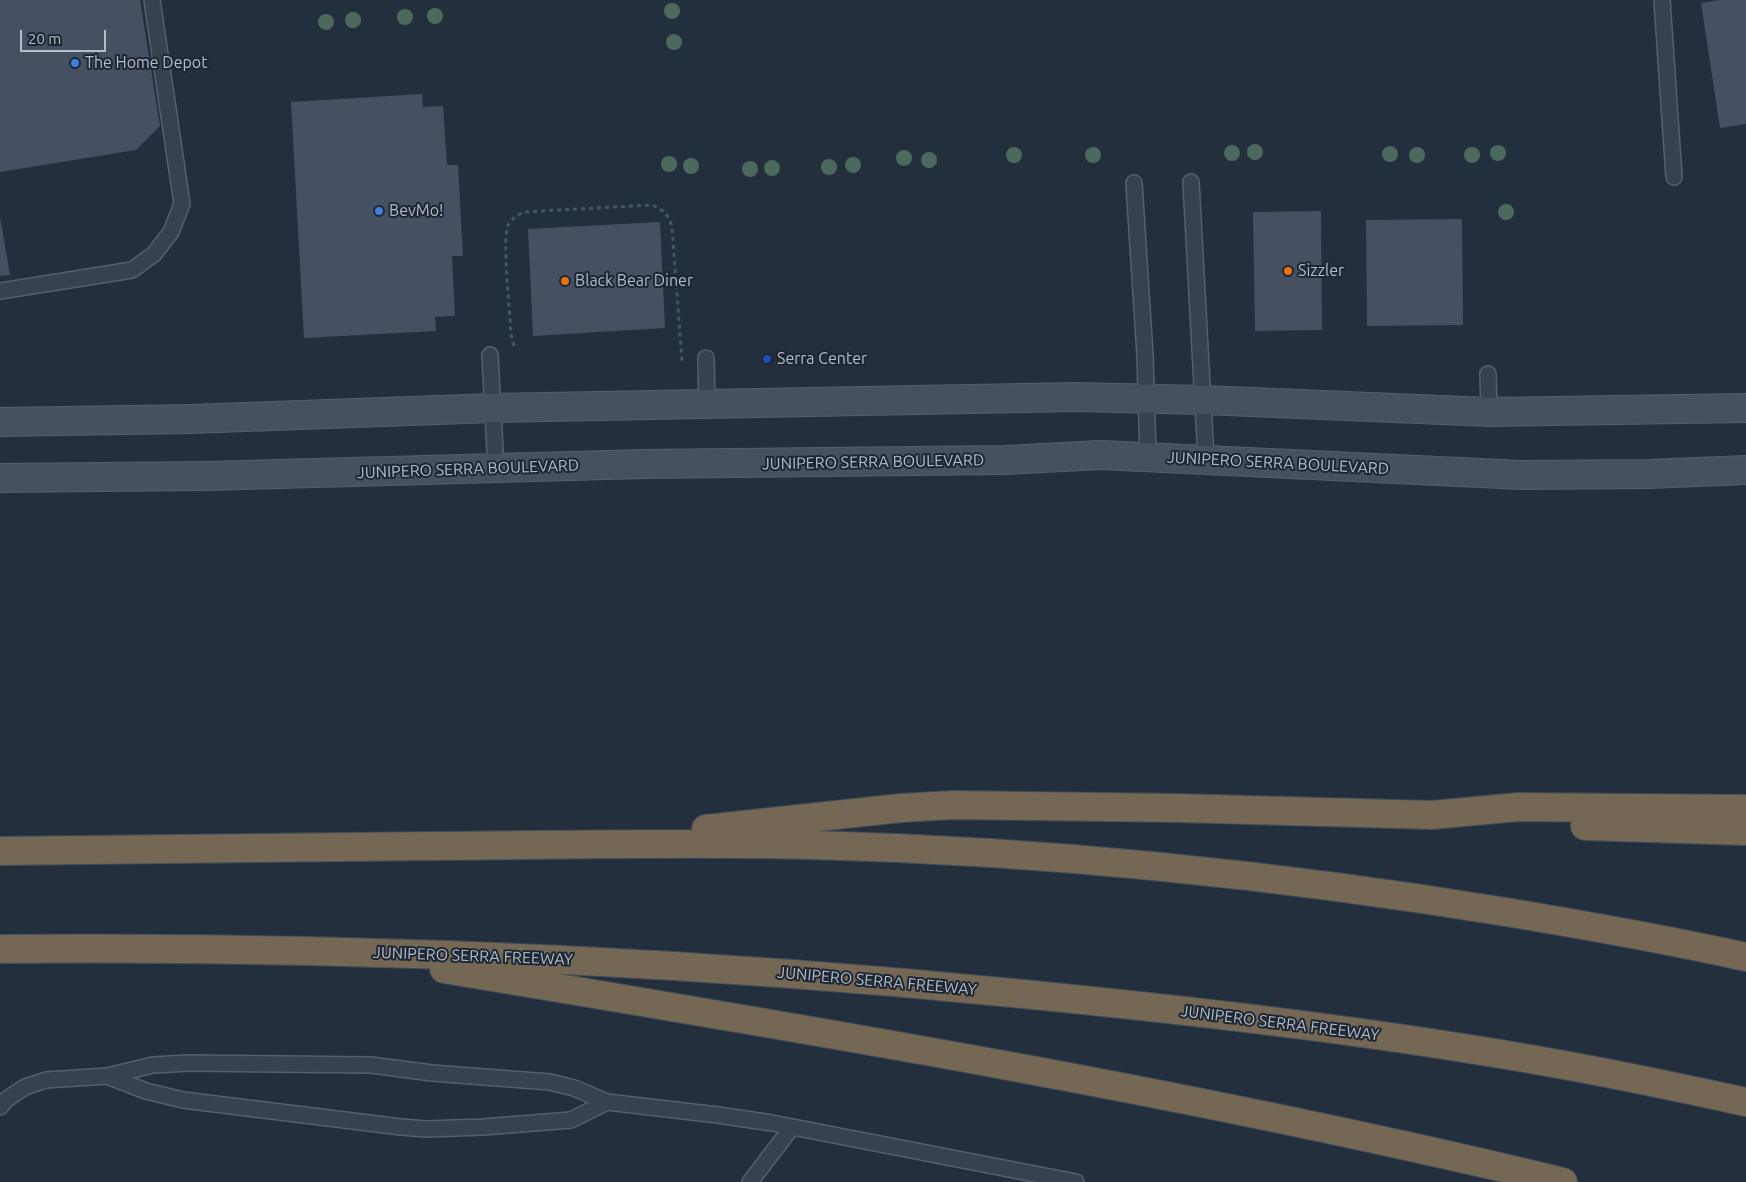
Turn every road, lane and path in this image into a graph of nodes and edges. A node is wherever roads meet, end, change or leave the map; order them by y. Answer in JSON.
{"nodes":[{"id":1,"x":152,"y":0,"type":"edge"},
{"id":2,"x":1662,"y":0,"type":"edge"},
{"id":3,"x":1674,"y":177,"type":"dead end"},
{"id":4,"x":1191,"y":182,"type":"dead end"},
{"id":5,"x":1134,"y":183,"type":"dead end"},
{"id":6,"x":0,"y":291,"type":"edge"},
{"id":7,"x":514,"y":346,"type":"dead end"},
{"id":8,"x":490,"y":355,"type":"dead end"},
{"id":9,"x":706,"y":358,"type":"dead end"},
{"id":10,"x":682,"y":369,"type":"dead end"},
{"id":11,"x":1488,"y":374,"type":"dead end"},
{"id":12,"x":1146,"y":398,"type":"junction"},
{"id":13,"x":1203,"y":400,"type":"junction"},
{"id":14,"x":708,"y":404,"type":"junction"},
{"id":15,"x":493,"y":408,"type":"junction"},
{"id":16,"x":1746,"y":408,"type":"edge"},
{"id":17,"x":1488,"y":412,"type":"junction"},
{"id":18,"x":0,"y":422,"type":"edge"},
{"id":19,"x":1148,"y":456,"type":"junction"},
{"id":20,"x":1206,"y":459,"type":"junction"},
{"id":21,"x":496,"y":469,"type":"junction"},
{"id":22,"x":1746,"y":470,"type":"edge"},
{"id":23,"x":0,"y":478,"type":"edge"},
{"id":24,"x":1746,"y":809,"type":"edge"},
{"id":25,"x":1432,"y":815,"type":"junction"},
{"id":26,"x":1746,"y":831,"type":"edge"},
{"id":27,"x":568,"y":844,"type":"junction"},
{"id":28,"x":0,"y":851,"type":"edge"},
{"id":29,"x":0,"y":949,"type":"edge"},
{"id":30,"x":309,"y":950,"type":"junction"},
{"id":31,"x":1746,"y":957,"type":"edge"},
{"id":32,"x":107,"y":1076,"type":"junction"},
{"id":33,"x":607,"y":1102,"type":"junction"},
{"id":34,"x":1746,"y":1102,"type":"edge"},
{"id":35,"x":0,"y":1107,"type":"edge"},
{"id":36,"x":792,"y":1128,"type":"junction"},
{"id":37,"x":750,"y":1182,"type":"edge"},
{"id":38,"x":1076,"y":1182,"type":"edge"},
{"id":39,"x":1562,"y":1182,"type":"edge"}],
"edges":[{"from":1,"to":6,"type":"lane"},
{"from":2,"to":3,"type":"lane"},
{"from":4,"to":13,"type":"lane"},
{"from":5,"to":12,"type":"lane"},
{"from":7,"to":10,"type":"path"},
{"from":8,"to":15,"type":"lane"},
{"from":9,"to":14,"type":"lane"},
{"from":11,"to":17,"type":"lane"},
{"from":12,"to":13,"type":"main road"},
{"from":12,"to":14,"type":"main road"},
{"from":12,"to":19,"type":"lane"},
{"from":13,"to":17,"type":"main road"},
{"from":13,"to":20,"type":"lane"},
{"from":14,"to":15,"type":"main road"},
{"from":15,"to":18,"type":"main road"},
{"from":15,"to":21,"type":"lane"},
{"from":16,"to":17,"type":"main road"},
{"from":19,"to":20,"type":"main road","name":"JUNIPERO SERRA BOULEVARD"},
{"from":19,"to":21,"type":"main road","name":"JUNIPERO SERRA BOULEVARD"},
{"from":20,"to":22,"type":"main road","name":"JUNIPERO SERRA BOULEVARD"},
{"from":21,"to":23,"type":"main road","name":"JUNIPERO SERRA BOULEVARD"},
{"from":24,"to":25,"type":"highway"},
{"from":25,"to":26,"type":"highway"},
{"from":25,"to":27,"type":"highway"},
{"from":27,"to":28,"type":"highway"},
{"from":27,"to":31,"type":"highway"},
{"from":29,"to":30,"type":"highway","name":"JUNIPERO SERRA FREEWAY"},
{"from":30,"to":34,"type":"highway","name":"JUNIPERO SERRA FREEWAY"},
{"from":30,"to":39,"type":"highway"},
{"from":32,"to":33,"type":"lane"},
{"from":32,"to":33,"type":"lane"},
{"from":32,"to":35,"type":"lane"},
{"from":33,"to":36,"type":"lane"},
{"from":36,"to":37,"type":"lane"},
{"from":36,"to":38,"type":"lane"}]}
